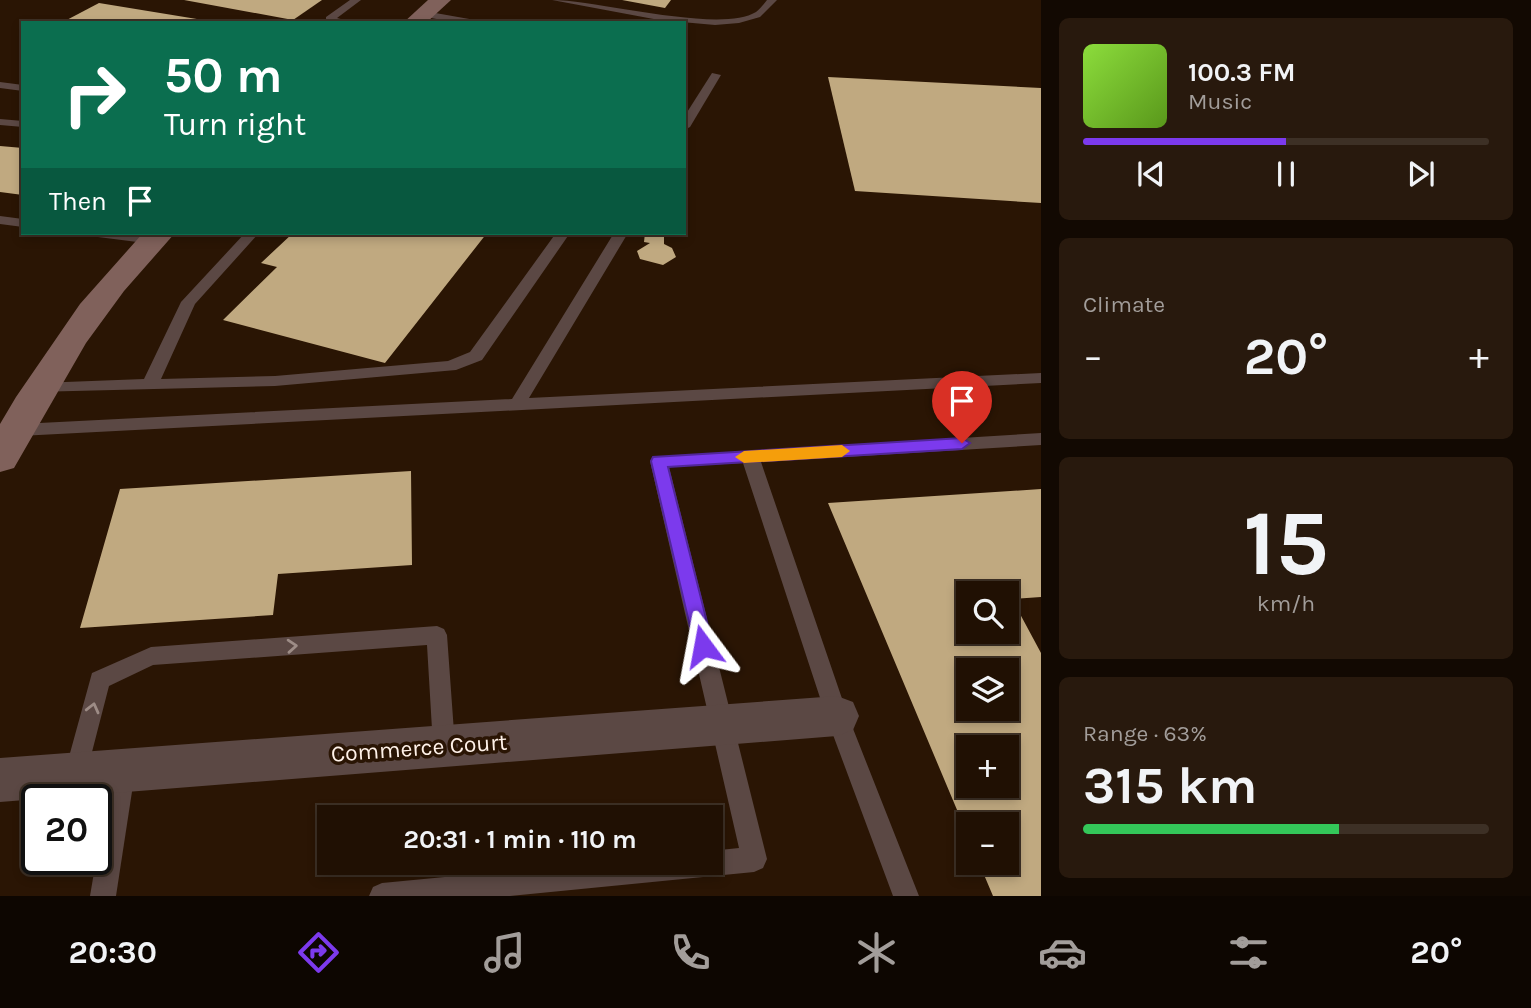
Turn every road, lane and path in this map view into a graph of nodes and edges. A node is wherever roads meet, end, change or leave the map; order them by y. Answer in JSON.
{"nodes":[{"id":1,"x":356,"y":0,"type":"edge"},
{"id":2,"x":441,"y":0,"type":"edge"},
{"id":3,"x":557,"y":0,"type":"edge"},
{"id":4,"x":772,"y":0,"type":"edge"},
{"id":5,"x":418,"y":18,"type":"edge"},
{"id":6,"x":340,"y":21,"type":"edge"},
{"id":7,"x":452,"y":21,"type":"edge"},
{"id":8,"x":716,"y":75,"type":"dead end"},
{"id":9,"x":0,"y":85,"type":"edge"},
{"id":10,"x":21,"y":88,"type":"edge"},
{"id":11,"x":0,"y":122,"type":"edge"},
{"id":12,"x":21,"y":124,"type":"edge"},
{"id":13,"x":686,"y":124,"type":"edge"},
{"id":14,"x":0,"y":220,"type":"edge"},
{"id":15,"x":21,"y":223,"type":"edge"},
{"id":16,"x":137,"y":235,"type":"edge"},
{"id":17,"x":250,"y":235,"type":"edge"},
{"id":18,"x":562,"y":235,"type":"edge"},
{"id":19,"x":620,"y":235,"type":"edge"},
{"id":20,"x":157,"y":236,"type":"edge"},
{"id":21,"x":1041,"y":378,"type":"edge"},
{"id":22,"x":150,"y":385,"type":"junction"},
{"id":23,"x":39,"y":388,"type":"junction"},
{"id":24,"x":518,"y":403,"type":"junction"},
{"id":25,"x":1041,"y":439,"type":"edge"},
{"id":26,"x":5,"y":440,"type":"edge"},
{"id":27,"x":750,"y":457,"type":"junction"},
{"id":28,"x":837,"y":716,"type":"junction"},
{"id":29,"x":722,"y":725,"type":"junction"},
{"id":30,"x":444,"y":747,"type":"junction"},
{"id":31,"x":123,"y":771,"type":"junction"},
{"id":32,"x":76,"y":775,"type":"junction"},
{"id":33,"x":0,"y":780,"type":"edge"},
{"id":34,"x":103,"y":896,"type":"edge"},
{"id":35,"x":382,"y":896,"type":"edge"},
{"id":36,"x":906,"y":896,"type":"edge"}],
"edges":[{"from":1,"to":6,"type":"lane"},
{"from":2,"to":5,"type":"street"},
{"from":3,"to":4,"type":"lane"},
{"from":5,"to":7,"type":"lane"},
{"from":8,"to":13,"type":"lane"},
{"from":9,"to":10,"type":"lane"},
{"from":11,"to":12,"type":"lane"},
{"from":14,"to":15,"type":"lane"},
{"from":16,"to":20,"type":"lane"},
{"from":17,"to":22,"type":"lane"},
{"from":18,"to":22,"type":"lane"},
{"from":19,"to":24,"type":"lane"},
{"from":20,"to":23,"type":"street"},
{"from":21,"to":24,"type":"lane"},
{"from":22,"to":23,"type":"lane"},
{"from":23,"to":26,"type":"street"},
{"from":24,"to":26,"type":"lane"},
{"from":25,"to":27,"type":"lane"},
{"from":27,"to":28,"type":"lane"},
{"from":27,"to":29,"type":"lane"},
{"from":28,"to":29,"type":"street","name":"Commerce Court"},
{"from":28,"to":36,"type":"lane"},
{"from":29,"to":30,"type":"street","name":"Commerce Court"},
{"from":29,"to":35,"type":"lane"},
{"from":30,"to":31,"type":"street","name":"Commerce Court"},
{"from":32,"to":30,"type":"lane","one_way":true},
{"from":31,"to":32,"type":"street","name":"Commerce Court"},
{"from":31,"to":34,"type":"lane"},
{"from":32,"to":33,"type":"street","name":"Commerce Court"}]}
